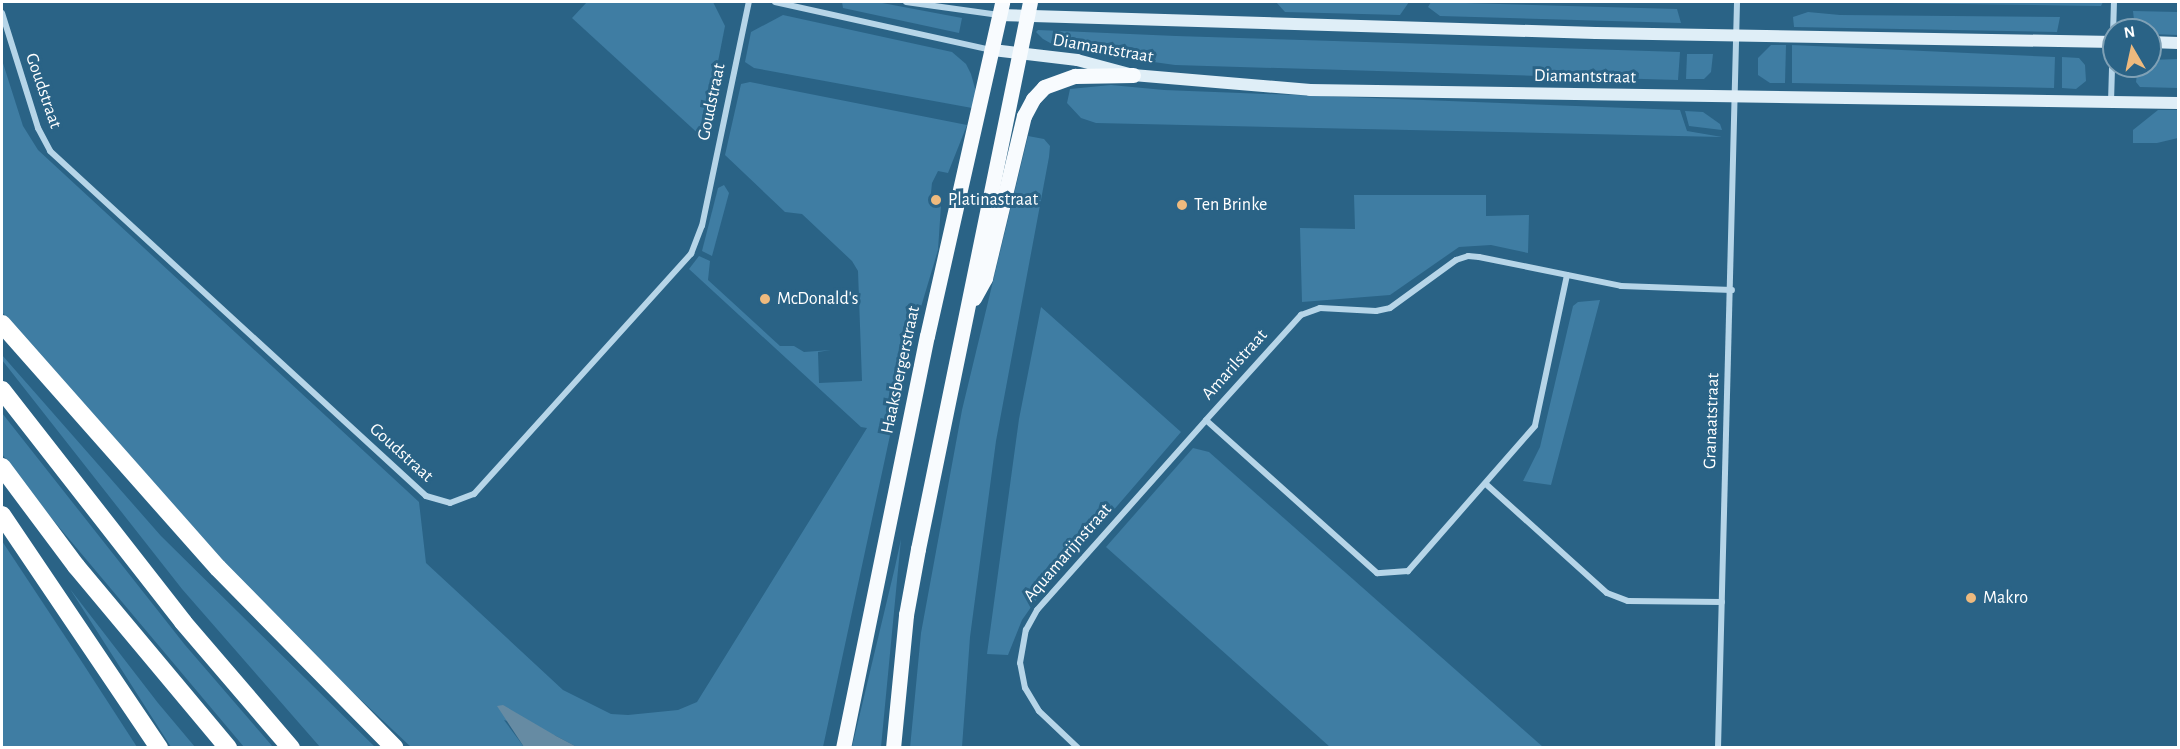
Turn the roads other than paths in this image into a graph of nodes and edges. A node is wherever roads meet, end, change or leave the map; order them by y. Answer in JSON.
{"nodes":[{"id":1,"x":749,"y":2,"type":"edge"},
{"id":2,"x":775,"y":2,"type":"edge"},
{"id":3,"x":906,"y":2,"type":"edge"},
{"id":4,"x":1737,"y":2,"type":"edge"},
{"id":5,"x":2114,"y":2,"type":"edge"},
{"id":6,"x":1001,"y":8,"type":"edge"},
{"id":7,"x":1029,"y":9,"type":"edge"},
{"id":8,"x":2,"y":13,"type":"edge"},
{"id":9,"x":2114,"y":18,"type":"edge"},
{"id":10,"x":1737,"y":33,"type":"junction"},
{"id":11,"x":2102,"y":42,"type":"edge"},
{"id":12,"x":2162,"y":42,"type":"edge"},
{"id":13,"x":2178,"y":43,"type":"edge"},
{"id":14,"x":993,"y":50,"type":"junction"},
{"id":15,"x":1022,"y":54,"type":"junction"},
{"id":16,"x":1133,"y":75,"type":"junction"},
{"id":17,"x":2111,"y":78,"type":"edge"},
{"id":18,"x":1734,"y":96,"type":"junction"},
{"id":19,"x":2110,"y":102,"type":"junction"},
{"id":20,"x":2178,"y":103,"type":"edge"},
{"id":21,"x":1567,"y":275,"type":"junction"},
{"id":22,"x":1732,"y":290,"type":"junction"},
{"id":23,"x":966,"y":311,"type":"junction"},
{"id":24,"x":2,"y":324,"type":"edge"},
{"id":25,"x":2,"y":390,"type":"edge"},
{"id":26,"x":1206,"y":420,"type":"junction"},
{"id":27,"x":2,"y":467,"type":"edge"},
{"id":28,"x":1487,"y":485,"type":"junction"},
{"id":29,"x":2,"y":515,"type":"edge"},
{"id":30,"x":1722,"y":602,"type":"junction"},
{"id":31,"x":159,"y":747,"type":"edge"},
{"id":32,"x":228,"y":747,"type":"edge"},
{"id":33,"x":291,"y":747,"type":"edge"},
{"id":34,"x":395,"y":747,"type":"edge"},
{"id":35,"x":843,"y":747,"type":"edge"},
{"id":36,"x":893,"y":747,"type":"edge"},
{"id":37,"x":1078,"y":747,"type":"edge"},
{"id":38,"x":1718,"y":747,"type":"edge"}],
"edges":[{"from":1,"to":8,"type":"street","name":"Goudstraat"},
{"from":2,"to":14,"type":"street"},
{"from":3,"to":6,"type":"street"},
{"from":4,"to":10,"type":"street","name":"Granaatstraat"},
{"from":5,"to":9,"type":"street"},
{"from":6,"to":7,"type":"main road","name":"Diamantstraat"},
{"from":6,"to":14,"type":"main road","name":"Haaksbergerstraat"},
{"from":7,"to":10,"type":"main road","name":"Diamantstraat"},
{"from":7,"to":15,"type":"main road"},
{"from":10,"to":11,"type":"main road","name":"Diamantstraat"},
{"from":10,"to":18,"type":"street","name":"Granaatstraat"},
{"from":12,"to":13,"type":"main road"},
{"from":14,"to":15,"type":"main road","name":"Diamantstraat"},
{"from":14,"to":35,"type":"main road","name":"Haaksbergerstraat"},
{"from":15,"to":16,"type":"main road","name":"Diamantstraat"},
{"from":15,"to":23,"type":"main road"},
{"from":16,"to":18,"type":"main road","name":"Diamantstraat"},
{"from":16,"to":23,"type":"main road"},
{"from":17,"to":19,"type":"street"},
{"from":18,"to":19,"type":"main road","name":"Diamantstraat"},
{"from":18,"to":22,"type":"street","name":"Granaatstraat"},
{"from":19,"to":20,"type":"main road","name":"Diamantstraat"},
{"from":21,"to":22,"type":"street","name":"Amarilstraat"},
{"from":21,"to":26,"type":"street","name":"Amarilstraat"},
{"from":21,"to":28,"type":"street","name":"Amarilstraat"},
{"from":22,"to":30,"type":"street","name":"Granaatstraat"},
{"from":23,"to":36,"type":"main road"},
{"from":24,"to":34,"type":"highway"},
{"from":25,"to":33,"type":"highway"},
{"from":26,"to":28,"type":"street","name":"Amarilstraat"},
{"from":26,"to":37,"type":"street","name":"Aquamarijnstraat"},
{"from":27,"to":32,"type":"highway"},
{"from":28,"to":30,"type":"street"},
{"from":29,"to":31,"type":"highway"},
{"from":30,"to":38,"type":"street","name":"Granaatstraat"}]}
